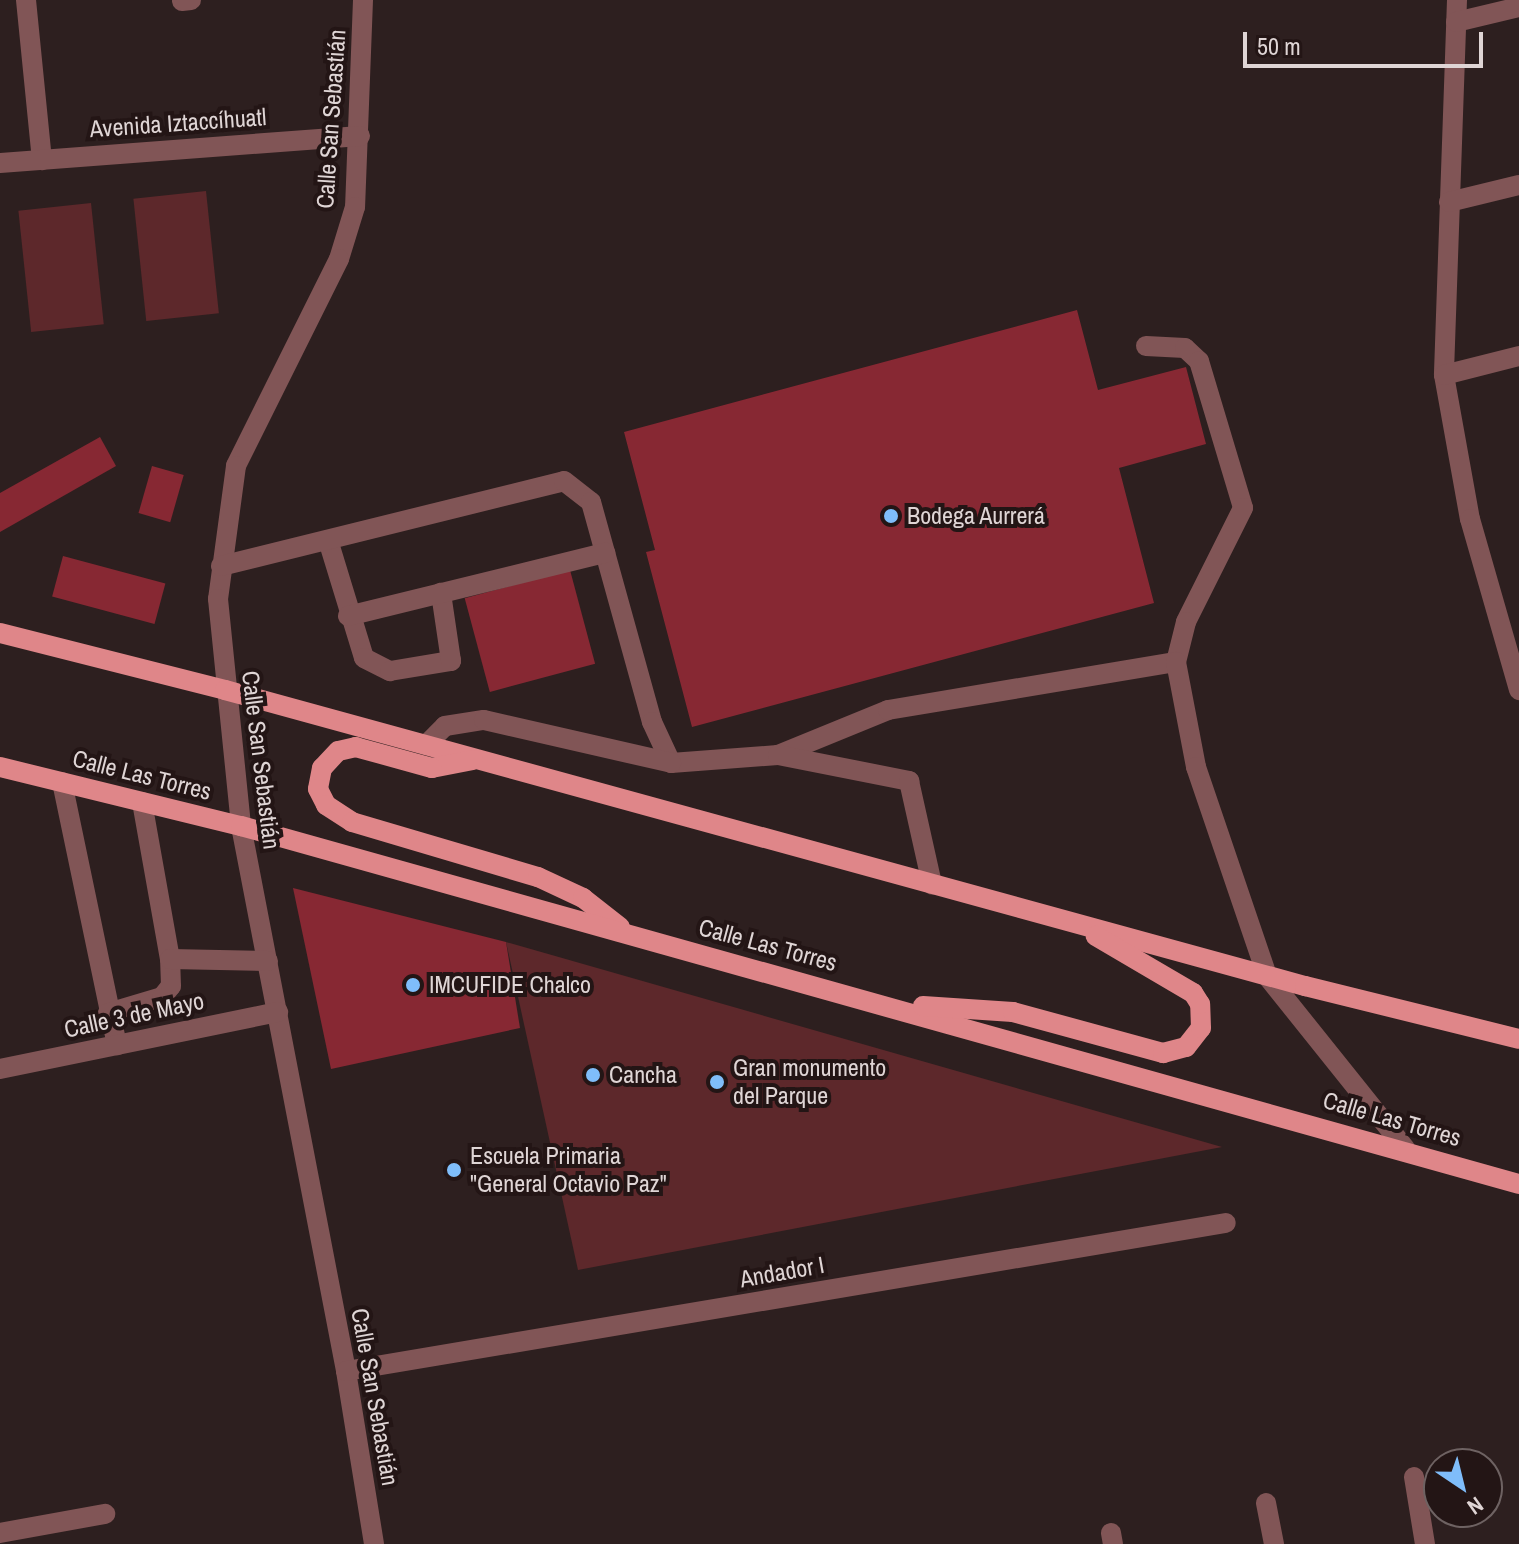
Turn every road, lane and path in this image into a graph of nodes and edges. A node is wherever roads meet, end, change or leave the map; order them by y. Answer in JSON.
{"nodes":[{"id":1,"x":26,"y":0,"type":"edge"},
{"id":2,"x":363,"y":0,"type":"edge"},
{"id":3,"x":1457,"y":0,"type":"edge"},
{"id":4,"x":1519,"y":7,"type":"edge"},
{"id":5,"x":1456,"y":22,"type":"junction"},
{"id":6,"x":360,"y":136,"type":"junction"},
{"id":7,"x":42,"y":160,"type":"junction"},
{"id":8,"x":0,"y":163,"type":"edge"},
{"id":9,"x":1519,"y":185,"type":"edge"},
{"id":10,"x":1449,"y":202,"type":"junction"},
{"id":11,"x":1146,"y":346,"type":"dead end"},
{"id":12,"x":1519,"y":356,"type":"edge"},
{"id":13,"x":1444,"y":375,"type":"junction"},
{"id":14,"x":328,"y":540,"type":"junction"},
{"id":15,"x":605,"y":553,"type":"junction"},
{"id":16,"x":221,"y":566,"type":"junction"},
{"id":17,"x":441,"y":593,"type":"junction"},
{"id":18,"x":348,"y":616,"type":"junction"},
{"id":19,"x":0,"y":633,"type":"edge"},
{"id":20,"x":1176,"y":662,"type":"junction"},
{"id":21,"x":225,"y":690,"type":"junction"},
{"id":22,"x":1519,"y":690,"type":"edge"},
{"id":23,"x":426,"y":745,"type":"junction"},
{"id":24,"x":778,"y":755,"type":"junction"},
{"id":25,"x":477,"y":759,"type":"junction"},
{"id":26,"x":671,"y":763,"type":"junction"},
{"id":27,"x":0,"y":767,"type":"edge"},
{"id":28,"x":62,"y":782,"type":"junction"},
{"id":29,"x":142,"y":802,"type":"junction"},
{"id":30,"x":241,"y":826,"type":"junction"},
{"id":31,"x":932,"y":884,"type":"junction"},
{"id":32,"x":1072,"y":922,"type":"junction"},
{"id":33,"x":630,"y":934,"type":"junction"},
{"id":34,"x":170,"y":959,"type":"junction"},
{"id":35,"x":268,"y":961,"type":"junction"},
{"id":36,"x":1267,"y":976,"type":"junction"},
{"id":37,"x":883,"y":1004,"type":"junction"},
{"id":38,"x":278,"y":1012,"type":"junction"},
{"id":39,"x":108,"y":1013,"type":"junction"},
{"id":40,"x":1519,"y":1039,"type":"edge"},
{"id":41,"x":117,"y":1045,"type":"junction"},
{"id":42,"x":0,"y":1069,"type":"edge"},
{"id":43,"x":1405,"y":1148,"type":"junction"},
{"id":44,"x":1519,"y":1184,"type":"edge"},
{"id":45,"x":1226,"y":1223,"type":"dead end"},
{"id":46,"x":346,"y":1371,"type":"junction"},
{"id":47,"x":1414,"y":1477,"type":"dead end"},
{"id":48,"x":1266,"y":1503,"type":"dead end"},
{"id":49,"x":105,"y":1514,"type":"dead end"},
{"id":50,"x":0,"y":1533,"type":"edge"},
{"id":51,"x":374,"y":1544,"type":"edge"},
{"id":52,"x":1274,"y":1544,"type":"edge"},
{"id":53,"x":1425,"y":1544,"type":"edge"}],
"edges":[{"from":1,"to":7,"type":"street"},
{"from":2,"to":6,"type":"street","name":"Calle San Sebastián"},
{"from":3,"to":5,"type":"street"},
{"from":4,"to":5,"type":"street"},
{"from":5,"to":10,"type":"street"},
{"from":6,"to":7,"type":"street","name":"Avenida Iztaccíhuatl"},
{"from":6,"to":16,"type":"street","name":"Calle San Sebastián"},
{"from":7,"to":8,"type":"street","name":"Avenida Iztaccíhuatl"},
{"from":9,"to":10,"type":"street"},
{"from":10,"to":13,"type":"street"},
{"from":11,"to":20,"type":"street"},
{"from":12,"to":13,"type":"street"},
{"from":13,"to":22,"type":"street"},
{"from":14,"to":15,"type":"street"},
{"from":14,"to":16,"type":"street"},
{"from":14,"to":18,"type":"street"},
{"from":15,"to":17,"type":"street"},
{"from":15,"to":26,"type":"street"},
{"from":16,"to":21,"type":"street","name":"Calle San Sebastián"},
{"from":17,"to":18,"type":"street"},
{"from":17,"to":18,"type":"street"},
{"from":19,"to":21,"type":"main road"},
{"from":20,"to":24,"type":"street"},
{"from":20,"to":36,"type":"street"},
{"from":21,"to":23,"type":"main road"},
{"from":21,"to":30,"type":"street","name":"Calle San Sebastián"},
{"from":23,"to":25,"type":"main road"},
{"from":23,"to":26,"type":"street"},
{"from":24,"to":26,"type":"street"},
{"from":24,"to":31,"type":"street"},
{"from":25,"to":31,"type":"main road"},
{"from":25,"to":33,"type":"main road"},
{"from":27,"to":28,"type":"main road","name":"Calle Las Torres"},
{"from":28,"to":29,"type":"main road","name":"Calle Las Torres"},
{"from":28,"to":39,"type":"street"},
{"from":29,"to":30,"type":"main road","name":"Calle Las Torres"},
{"from":29,"to":34,"type":"street"},
{"from":30,"to":33,"type":"main road","name":"Calle Las Torres"},
{"from":30,"to":35,"type":"street","name":"Calle San Sebastián"},
{"from":31,"to":32,"type":"main road"},
{"from":32,"to":36,"type":"main road"},
{"from":32,"to":37,"type":"main road"},
{"from":33,"to":37,"type":"main road","name":"Calle Las Torres"},
{"from":34,"to":35,"type":"street"},
{"from":34,"to":39,"type":"street"},
{"from":35,"to":38,"type":"street","name":"Calle San Sebastián"},
{"from":36,"to":40,"type":"main road"},
{"from":36,"to":43,"type":"street"},
{"from":37,"to":43,"type":"main road","name":"Calle Las Torres"},
{"from":38,"to":41,"type":"street","name":"Calle 3 de Mayo"},
{"from":38,"to":46,"type":"street","name":"Calle San Sebastián"},
{"from":39,"to":41,"type":"street"},
{"from":41,"to":42,"type":"street","name":"Calle 3 de Mayo"},
{"from":43,"to":44,"type":"main road","name":"Calle Las Torres"},
{"from":45,"to":46,"type":"street","name":"Andador I"},
{"from":46,"to":51,"type":"street","name":"Calle San Sebastián"},
{"from":47,"to":53,"type":"street"},
{"from":48,"to":52,"type":"street"},
{"from":49,"to":50,"type":"street"}]}
